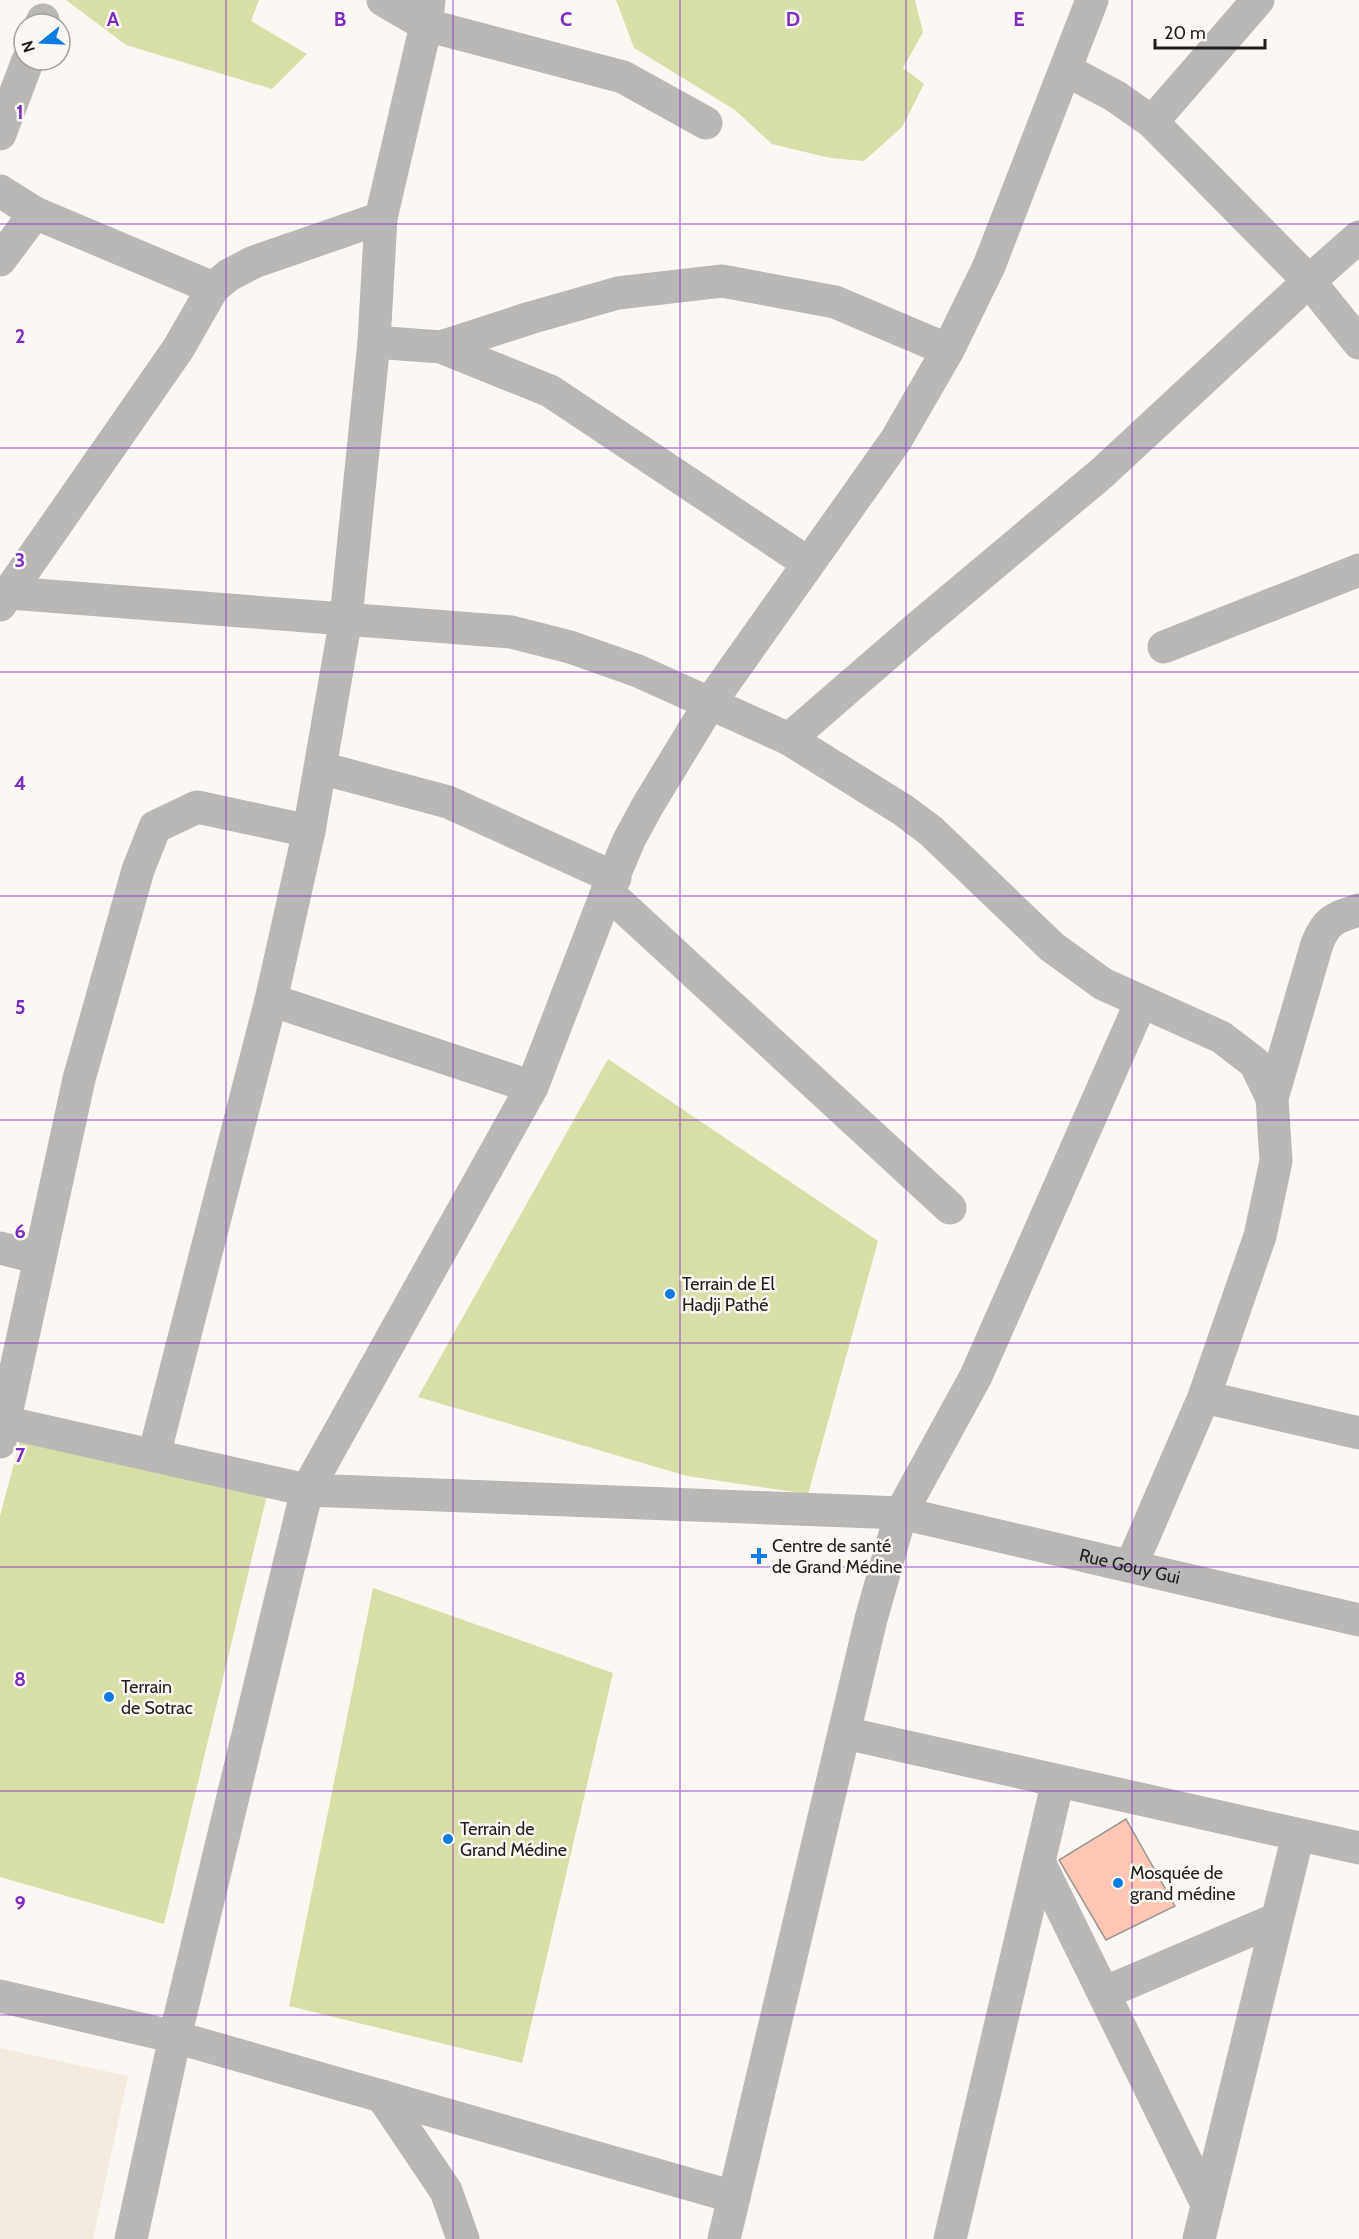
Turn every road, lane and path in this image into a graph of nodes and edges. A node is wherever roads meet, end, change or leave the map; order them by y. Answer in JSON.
{"nodes":[{"id":1,"x":383,"y":0,"type":"edge"},
{"id":2,"x":1092,"y":0,"type":"edge"},
{"id":3,"x":1258,"y":0,"type":"edge"},
{"id":4,"x":428,"y":13,"type":"edge"},
{"id":5,"x":1066,"y":70,"type":"junction"},
{"id":6,"x":23,"y":72,"type":"edge"},
{"id":7,"x":1152,"y":122,"type":"junction"},
{"id":8,"x":706,"y":123,"type":"dead end"},
{"id":9,"x":0,"y":134,"type":"edge"},
{"id":10,"x":0,"y":192,"type":"edge"},
{"id":11,"x":35,"y":213,"type":"junction"},
{"id":12,"x":381,"y":218,"type":"junction"},
{"id":13,"x":1359,"y":237,"type":"edge"},
{"id":14,"x":0,"y":260,"type":"edge"},
{"id":15,"x":1309,"y":280,"type":"junction"},
{"id":16,"x":213,"y":288,"type":"junction"},
{"id":17,"x":374,"y":342,"type":"junction"},
{"id":18,"x":1359,"y":343,"type":"edge"},
{"id":19,"x":441,"y":347,"type":"junction"},
{"id":20,"x":948,"y":350,"type":"junction"},
{"id":21,"x":808,"y":563,"type":"junction"},
{"id":22,"x":1359,"y":570,"type":"edge"},
{"id":23,"x":5,"y":599,"type":"edge"},
{"id":24,"x":346,"y":618,"type":"junction"},
{"id":25,"x":1164,"y":647,"type":"dead end"},
{"id":26,"x":710,"y":703,"type":"junction"},
{"id":27,"x":789,"y":739,"type":"junction"},
{"id":28,"x":321,"y":768,"type":"junction"},
{"id":29,"x":309,"y":831,"type":"junction"},
{"id":30,"x":611,"y":885,"type":"junction"},
{"id":31,"x":1359,"y":910,"type":"edge"},
{"id":32,"x":271,"y":1000,"type":"junction"},
{"id":33,"x":1141,"y":1002,"type":"junction"},
{"id":34,"x":532,"y":1087,"type":"junction"},
{"id":35,"x":1272,"y":1098,"type":"junction"},
{"id":36,"x":950,"y":1208,"type":"dead end"},
{"id":37,"x":0,"y":1248,"type":"edge"},
{"id":38,"x":40,"y":1258,"type":"junction"},
{"id":39,"x":1204,"y":1397,"type":"junction"},
{"id":40,"x":1,"y":1428,"type":"edge"},
{"id":41,"x":1359,"y":1433,"type":"edge"},
{"id":42,"x":154,"y":1455,"type":"junction"},
{"id":43,"x":307,"y":1490,"type":"junction"},
{"id":44,"x":901,"y":1513,"type":"junction"},
{"id":45,"x":1131,"y":1566,"type":"junction"},
{"id":46,"x":1359,"y":1620,"type":"edge"},
{"id":47,"x":845,"y":1733,"type":"junction"},
{"id":48,"x":1058,"y":1781,"type":"junction"},
{"id":49,"x":1298,"y":1835,"type":"junction"},
{"id":50,"x":1359,"y":1848,"type":"edge"},
{"id":51,"x":1040,"y":1862,"type":"junction"},
{"id":52,"x":1277,"y":1920,"type":"junction"},
{"id":53,"x":1104,"y":1993,"type":"junction"},
{"id":54,"x":0,"y":1996,"type":"edge"},
{"id":55,"x":175,"y":2037,"type":"junction"},
{"id":56,"x":382,"y":2096,"type":"junction"},
{"id":57,"x":734,"y":2197,"type":"junction"},
{"id":58,"x":1207,"y":2204,"type":"junction"},
{"id":59,"x":131,"y":2239,"type":"edge"},
{"id":60,"x":463,"y":2239,"type":"edge"},
{"id":61,"x":724,"y":2239,"type":"edge"},
{"id":62,"x":950,"y":2239,"type":"edge"},
{"id":63,"x":1198,"y":2239,"type":"edge"}],
"edges":[{"from":1,"to":4,"type":"street"},
{"from":2,"to":5,"type":"street"},
{"from":3,"to":7,"type":"street"},
{"from":4,"to":8,"type":"street"},
{"from":4,"to":12,"type":"street"},
{"from":5,"to":7,"type":"street"},
{"from":5,"to":20,"type":"street"},
{"from":6,"to":9,"type":"street"},
{"from":7,"to":15,"type":"street"},
{"from":10,"to":11,"type":"street"},
{"from":11,"to":14,"type":"street"},
{"from":11,"to":16,"type":"street"},
{"from":12,"to":16,"type":"street"},
{"from":12,"to":17,"type":"street"},
{"from":13,"to":15,"type":"street"},
{"from":15,"to":18,"type":"street"},
{"from":15,"to":27,"type":"street"},
{"from":16,"to":23,"type":"street"},
{"from":17,"to":19,"type":"street"},
{"from":17,"to":24,"type":"street"},
{"from":19,"to":20,"type":"street"},
{"from":19,"to":21,"type":"street"},
{"from":20,"to":21,"type":"street"},
{"from":21,"to":26,"type":"street"},
{"from":22,"to":25,"type":"street"},
{"from":23,"to":24,"type":"street"},
{"from":24,"to":26,"type":"street"},
{"from":24,"to":28,"type":"street"},
{"from":26,"to":27,"type":"street"},
{"from":26,"to":30,"type":"street"},
{"from":27,"to":33,"type":"street"},
{"from":28,"to":29,"type":"street"},
{"from":28,"to":30,"type":"street"},
{"from":29,"to":32,"type":"street"},
{"from":29,"to":38,"type":"street"},
{"from":30,"to":34,"type":"street"},
{"from":30,"to":36,"type":"street"},
{"from":31,"to":35,"type":"street"},
{"from":32,"to":34,"type":"street"},
{"from":32,"to":42,"type":"street"},
{"from":33,"to":35,"type":"street"},
{"from":33,"to":44,"type":"street"},
{"from":34,"to":43,"type":"street"},
{"from":35,"to":39,"type":"street"},
{"from":37,"to":38,"type":"street"},
{"from":38,"to":40,"type":"street"},
{"from":39,"to":41,"type":"street"},
{"from":39,"to":45,"type":"street"},
{"from":40,"to":42,"type":"street","name":"Rue Gouy Gui"},
{"from":42,"to":43,"type":"street","name":"Rue Gouy Gui"},
{"from":43,"to":44,"type":"street","name":"Rue Gouy Gui"},
{"from":43,"to":55,"type":"street"},
{"from":44,"to":45,"type":"street","name":"Rue Gouy Gui"},
{"from":44,"to":47,"type":"street"},
{"from":45,"to":46,"type":"street","name":"Rue Gouy Gui"},
{"from":47,"to":48,"type":"street"},
{"from":47,"to":57,"type":"street"},
{"from":48,"to":49,"type":"street"},
{"from":48,"to":51,"type":"street"},
{"from":49,"to":50,"type":"street"},
{"from":49,"to":52,"type":"street"},
{"from":51,"to":53,"type":"street"},
{"from":51,"to":62,"type":"street"},
{"from":52,"to":53,"type":"street"},
{"from":52,"to":58,"type":"street"},
{"from":53,"to":58,"type":"street"},
{"from":54,"to":55,"type":"street"},
{"from":55,"to":56,"type":"street"},
{"from":55,"to":59,"type":"street"},
{"from":56,"to":57,"type":"street"},
{"from":56,"to":60,"type":"street"},
{"from":57,"to":61,"type":"street"},
{"from":58,"to":63,"type":"street"}]}
